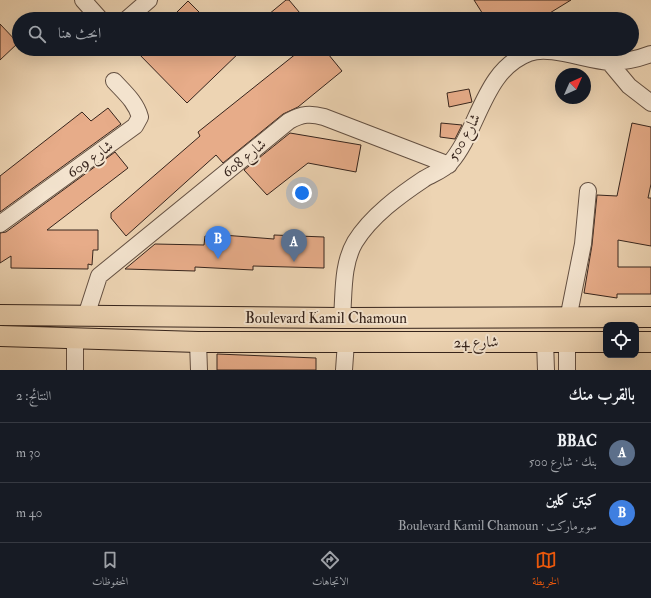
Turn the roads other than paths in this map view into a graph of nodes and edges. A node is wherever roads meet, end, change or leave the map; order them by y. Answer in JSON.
{"nodes":[{"id":1,"x":83,"y":0,"type":"edge"},
{"id":2,"x":149,"y":0,"type":"edge"},
{"id":3,"x":94,"y":12,"type":"edge"},
{"id":4,"x":135,"y":12,"type":"edge"},
{"id":5,"x":651,"y":54,"type":"edge"},
{"id":6,"x":523,"y":56,"type":"edge"},
{"id":7,"x":573,"y":56,"type":"edge"},
{"id":8,"x":609,"y":62,"type":"junction"},
{"id":9,"x":114,"y":81,"type":"dead end"},
{"id":10,"x":651,"y":103,"type":"edge"},
{"id":11,"x":449,"y":165,"type":"junction"},
{"id":12,"x":588,"y":191,"type":"dead end"},
{"id":13,"x":0,"y":224,"type":"edge"},
{"id":14,"x":0,"y":315,"type":"edge"},
{"id":15,"x":86,"y":316,"type":"junction"},
{"id":16,"x":651,"y":317,"type":"edge"},
{"id":17,"x":342,"y":318,"type":"junction"},
{"id":18,"x":568,"y":318,"type":"junction"},
{"id":19,"x":0,"y":336,"type":"edge"},
{"id":20,"x":75,"y":339,"type":"junction"},
{"id":21,"x":545,"y":341,"type":"junction"},
{"id":22,"x":567,"y":341,"type":"junction"},
{"id":23,"x":198,"y":342,"type":"junction"},
{"id":24,"x":346,"y":342,"type":"junction"},
{"id":25,"x":603,"y":342,"type":"edge"},
{"id":26,"x":639,"y":342,"type":"edge"},
{"id":27,"x":651,"y":342,"type":"edge"},
{"id":28,"x":75,"y":370,"type":"edge"},
{"id":29,"x":199,"y":370,"type":"edge"},
{"id":30,"x":344,"y":370,"type":"edge"},
{"id":31,"x":546,"y":370,"type":"edge"},
{"id":32,"x":567,"y":370,"type":"edge"}],
"edges":[{"from":1,"to":3,"type":"street"},
{"from":2,"to":4,"type":"street"},
{"from":5,"to":8,"type":"street","name":"شارع 500"},
{"from":6,"to":11,"type":"street","name":"شارع 500"},
{"from":7,"to":8,"type":"street","name":"شارع 500"},
{"from":8,"to":10,"type":"street"},
{"from":9,"to":13,"type":"street","name":"شارع 609"},
{"from":11,"to":15,"type":"street","name":"شارع 608"},
{"from":11,"to":17,"type":"street","name":"شارع 500"},
{"from":12,"to":18,"type":"street"},
{"from":14,"to":15,"type":"main road","name":"Boulevard Kamil Chamoun"},
{"from":15,"to":17,"type":"main road","name":"Boulevard Kamil Chamoun"},
{"from":16,"to":18,"type":"main road","name":"Boulevard Kamil Chamoun"},
{"from":17,"to":18,"type":"main road","name":"Boulevard Kamil Chamoun"},
{"from":19,"to":20,"type":"main road","name":"Boulevard Kamil Chamoun"},
{"from":20,"to":23,"type":"main road","name":"Boulevard Kamil Chamoun"},
{"from":20,"to":28,"type":"street"},
{"from":21,"to":22,"type":"main road","name":"شارع 24"},
{"from":21,"to":24,"type":"main road","name":"شارع 24"},
{"from":21,"to":31,"type":"street"},
{"from":22,"to":25,"type":"main road","name":"شارع 24"},
{"from":22,"to":32,"type":"street"},
{"from":23,"to":24,"type":"main road","name":"Boulevard Kamil Chamoun"},
{"from":23,"to":29,"type":"street"},
{"from":24,"to":30,"type":"street"},
{"from":26,"to":27,"type":"main road"}]}
